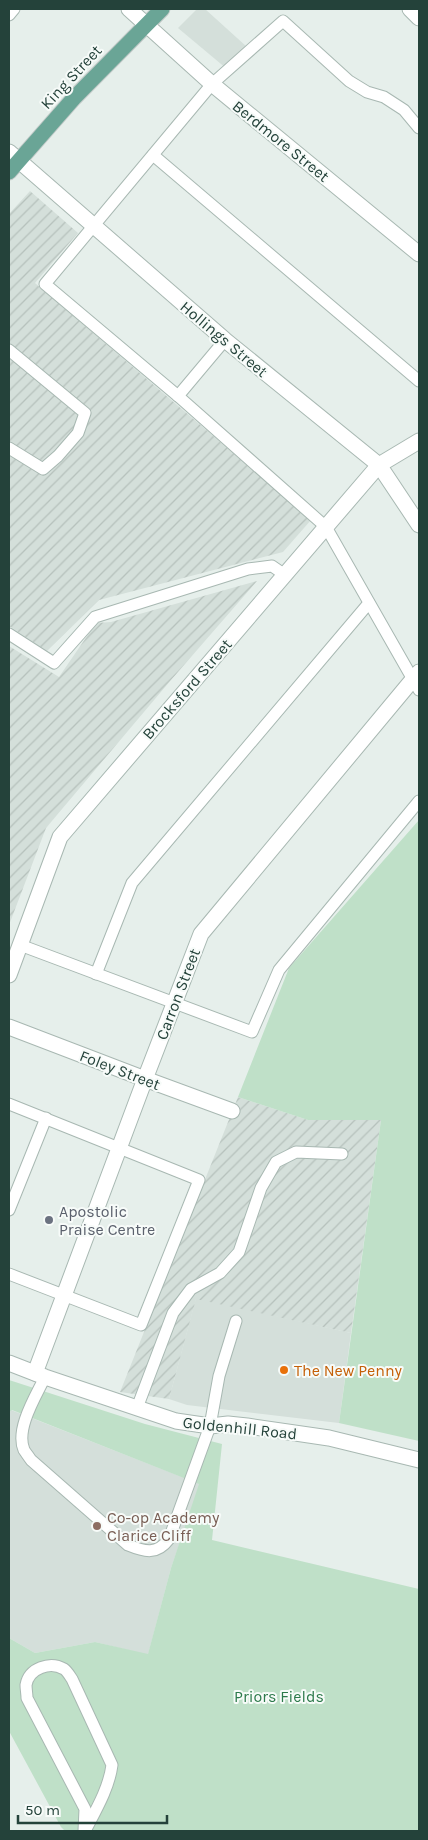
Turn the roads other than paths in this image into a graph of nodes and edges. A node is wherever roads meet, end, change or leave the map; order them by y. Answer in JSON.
{"nodes":[{"id":1,"x":14,"y":9,"type":"edge"},
{"id":2,"x":129,"y":9,"type":"edge"},
{"id":3,"x":162,"y":9,"type":"edge"},
{"id":4,"x":410,"y":9,"type":"edge"},
{"id":5,"x":9,"y":15,"type":"edge"},
{"id":6,"x":419,"y":18,"type":"edge"},
{"id":7,"x":146,"y":24,"type":"junction"},
{"id":8,"x":212,"y":84,"type":"junction"},
{"id":9,"x":419,"y":128,"type":"edge"},
{"id":10,"x":153,"y":155,"type":"junction"},
{"id":11,"x":12,"y":162,"type":"edge"},
{"id":12,"x":93,"y":226,"type":"junction"},
{"id":13,"x":419,"y":254,"type":"edge"},
{"id":14,"x":224,"y":340,"type":"junction"},
{"id":15,"x":9,"y":350,"type":"edge"},
{"id":16,"x":419,"y":381,"type":"edge"},
{"id":17,"x":178,"y":396,"type":"junction"},
{"id":18,"x":419,"y":441,"type":"edge"},
{"id":19,"x":9,"y":448,"type":"edge"},
{"id":20,"x":379,"y":465,"type":"junction"},
{"id":21,"x":419,"y":525,"type":"edge"},
{"id":22,"x":326,"y":527,"type":"junction"},
{"id":23,"x":285,"y":574,"type":"junction"},
{"id":24,"x":369,"y":603,"type":"junction"},
{"id":25,"x":9,"y":634,"type":"edge"},
{"id":26,"x":417,"y":680,"type":"edge"},
{"id":27,"x":419,"y":801,"type":"edge"},
{"id":28,"x":15,"y":950,"type":"edge"},
{"id":29,"x":96,"y":974,"type":"junction"},
{"id":30,"x":9,"y":975,"type":"edge"},
{"id":31,"x":174,"y":1004,"type":"junction"},
{"id":32,"x":9,"y":1027,"type":"edge"},
{"id":33,"x":144,"y":1079,"type":"junction"},
{"id":34,"x":9,"y":1104,"type":"edge"},
{"id":35,"x":232,"y":1111,"type":"dead end"},
{"id":36,"x":46,"y":1118,"type":"junction"},
{"id":37,"x":120,"y":1147,"type":"junction"},
{"id":38,"x":342,"y":1154,"type":"dead end"},
{"id":39,"x":9,"y":1210,"type":"edge"},
{"id":40,"x":9,"y":1274,"type":"edge"},
{"id":41,"x":65,"y":1296,"type":"junction"},
{"id":42,"x":236,"y":1321,"type":"dead end"},
{"id":43,"x":9,"y":1363,"type":"edge"},
{"id":44,"x":40,"y":1375,"type":"junction"},
{"id":45,"x":138,"y":1408,"type":"junction"},
{"id":46,"x":210,"y":1426,"type":"junction"},
{"id":47,"x":419,"y":1460,"type":"edge"},
{"id":48,"x":84,"y":1831,"type":"edge"}],
"edges":[{"from":1,"to":5,"type":"lane"},
{"from":2,"to":7,"type":"street","name":"Berdmore Street"},
{"from":3,"to":7,"type":"main road","name":"King Street"},
{"from":4,"to":6,"type":"street"},
{"from":7,"to":8,"type":"street","name":"Berdmore Street"},
{"from":7,"to":11,"type":"main road","name":"King Street"},
{"from":8,"to":9,"type":"lane"},
{"from":8,"to":10,"type":"lane"},
{"from":8,"to":13,"type":"street","name":"Berdmore Street"},
{"from":10,"to":12,"type":"lane"},
{"from":10,"to":16,"type":"lane"},
{"from":11,"to":12,"type":"street","name":"Hollings Street"},
{"from":12,"to":14,"type":"street","name":"Hollings Street"},
{"from":12,"to":17,"type":"lane"},
{"from":14,"to":17,"type":"lane"},
{"from":14,"to":20,"type":"street","name":"Hollings Street"},
{"from":15,"to":19,"type":"lane"},
{"from":17,"to":22,"type":"lane"},
{"from":18,"to":20,"type":"street","name":"Brocksford Street"},
{"from":20,"to":21,"type":"street","name":"Hollings Street"},
{"from":20,"to":22,"type":"street","name":"Brocksford Street"},
{"from":22,"to":23,"type":"street","name":"Brocksford Street"},
{"from":22,"to":24,"type":"lane"},
{"from":23,"to":25,"type":"lane"},
{"from":23,"to":28,"type":"street","name":"Brocksford Street"},
{"from":24,"to":26,"type":"lane"},
{"from":24,"to":29,"type":"lane"},
{"from":26,"to":31,"type":"street","name":"Carron Street"},
{"from":27,"to":31,"type":"lane"},
{"from":28,"to":29,"type":"lane"},
{"from":28,"to":30,"type":"street","name":"Brocksford Street"},
{"from":29,"to":31,"type":"lane"},
{"from":31,"to":33,"type":"street","name":"Carron Street"},
{"from":32,"to":33,"type":"street","name":"Foley Street"},
{"from":33,"to":35,"type":"street","name":"Foley Street"},
{"from":33,"to":37,"type":"street","name":"Carron Street"},
{"from":34,"to":36,"type":"lane"},
{"from":36,"to":37,"type":"lane"},
{"from":36,"to":39,"type":"lane"},
{"from":37,"to":41,"type":"street","name":"Carron Street"},
{"from":37,"to":41,"type":"lane"},
{"from":38,"to":45,"type":"lane"},
{"from":40,"to":41,"type":"lane"},
{"from":41,"to":44,"type":"street","name":"Carron Street"},
{"from":42,"to":46,"type":"lane"},
{"from":43,"to":44,"type":"street","name":"Goldenhill Road"},
{"from":44,"to":45,"type":"street","name":"Goldenhill Road"},
{"from":44,"to":46,"type":"lane"},
{"from":45,"to":46,"type":"street","name":"Goldenhill Road"},
{"from":46,"to":47,"type":"street","name":"Goldenhill Road"},
{"from":48,"to":48,"type":"lane"}]}
